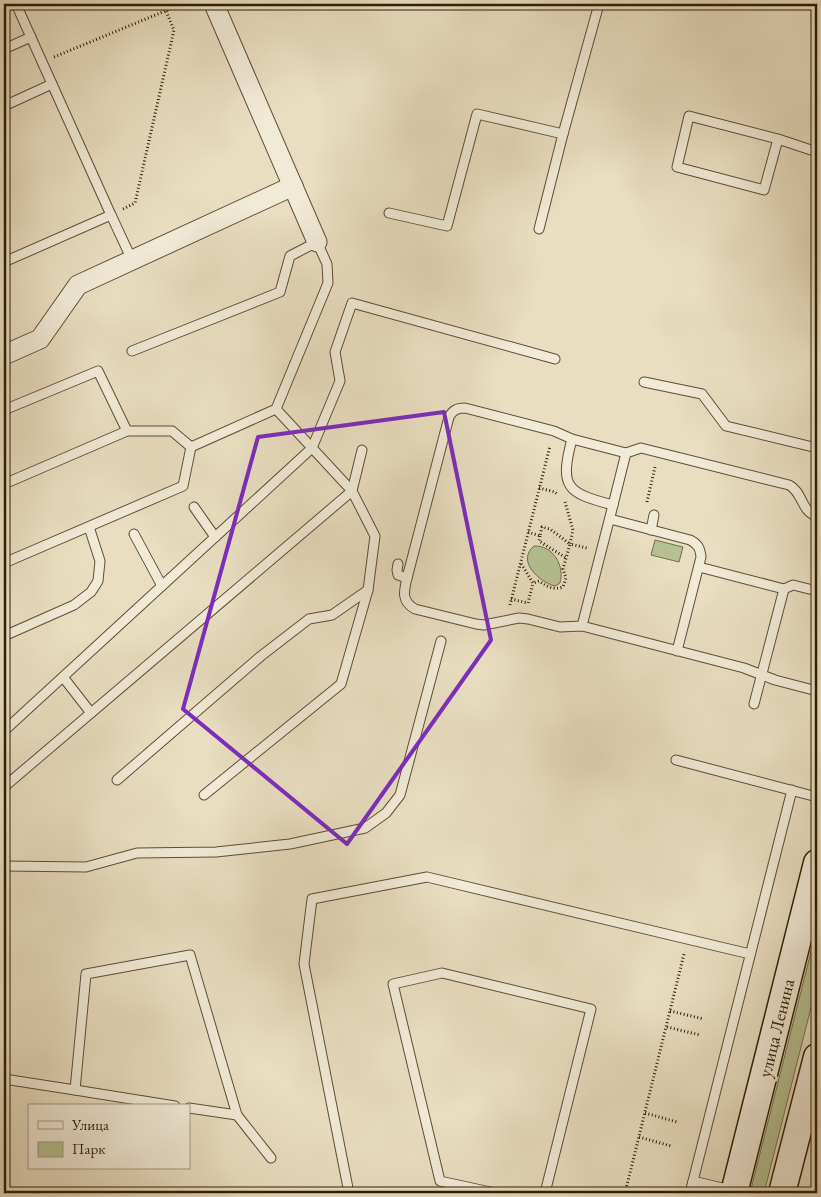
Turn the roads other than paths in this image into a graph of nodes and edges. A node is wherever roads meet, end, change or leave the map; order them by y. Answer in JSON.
{"nodes":[{"id":1,"x":16,"y":4,"type":"edge"},
{"id":2,"x":214,"y":4,"type":"edge"},
{"id":3,"x":599,"y":4,"type":"edge"},
{"id":4,"x":31,"y":37,"type":"junction"},
{"id":5,"x":4,"y":49,"type":"edge"},
{"id":6,"x":52,"y":84,"type":"junction"},
{"id":7,"x":4,"y":106,"type":"edge"},
{"id":8,"x":563,"y":134,"type":"junction"},
{"id":9,"x":778,"y":139,"type":"junction"},
{"id":10,"x":817,"y":152,"type":"edge"},
{"id":11,"x":293,"y":186,"type":"junction"},
{"id":12,"x":390,"y":213,"type":"dead end"},
{"id":13,"x":111,"y":215,"type":"junction"},
{"id":14,"x":539,"y":229,"type":"dead end"},
{"id":15,"x":317,"y":242,"type":"junction"},
{"id":16,"x":132,"y":260,"type":"junction"},
{"id":17,"x":4,"y":262,"type":"edge"},
{"id":18,"x":132,"y":351,"type":"dead end"},
{"id":19,"x":4,"y":355,"type":"edge"},
{"id":20,"x":555,"y":359,"type":"dead end"},
{"id":21,"x":644,"y":382,"type":"dead end"},
{"id":22,"x":276,"y":409,"type":"junction"},
{"id":23,"x":4,"y":410,"type":"edge"},
{"id":24,"x":127,"y":431,"type":"junction"},
{"id":25,"x":572,"y":440,"type":"junction"},
{"id":26,"x":191,"y":447,"type":"junction"},
{"id":27,"x":312,"y":448,"type":"junction"},
{"id":28,"x":817,"y":448,"type":"edge"},
{"id":29,"x":362,"y":450,"type":"dead end"},
{"id":30,"x":626,"y":453,"type":"junction"},
{"id":31,"x":4,"y":484,"type":"edge"},
{"id":32,"x":352,"y":491,"type":"junction"},
{"id":33,"x":613,"y":505,"type":"junction"},
{"id":34,"x":194,"y":507,"type":"dead end"},
{"id":35,"x":654,"y":515,"type":"dead end"},
{"id":36,"x":817,"y":516,"type":"edge"},
{"id":37,"x":610,"y":519,"type":"junction"},
{"id":38,"x":89,"y":527,"type":"junction"},
{"id":39,"x":651,"y":530,"type":"junction"},
{"id":40,"x":134,"y":534,"type":"dead end"},
{"id":41,"x":215,"y":537,"type":"junction"},
{"id":42,"x":4,"y":563,"type":"edge"},
{"id":43,"x":398,"y":564,"type":"dead end"},
{"id":44,"x":699,"y":567,"type":"junction"},
{"id":45,"x":408,"y":578,"type":"junction"},
{"id":46,"x":162,"y":586,"type":"junction"},
{"id":47,"x":784,"y":589,"type":"junction"},
{"id":48,"x":368,"y":590,"type":"junction"},
{"id":49,"x":817,"y":591,"type":"edge"},
{"id":50,"x":582,"y":626,"type":"junction"},
{"id":51,"x":4,"y":636,"type":"edge"},
{"id":52,"x":442,"y":640,"type":"dead end"},
{"id":53,"x":677,"y":651,"type":"junction"},
{"id":54,"x":762,"y":675,"type":"junction"},
{"id":55,"x":62,"y":677,"type":"junction"},
{"id":56,"x":817,"y":691,"type":"edge"},
{"id":57,"x":754,"y":704,"type":"dead end"},
{"id":58,"x":91,"y":713,"type":"junction"},
{"id":59,"x":4,"y":731,"type":"edge"},
{"id":60,"x":676,"y":760,"type":"dead end"},
{"id":61,"x":117,"y":780,"type":"dead end"},
{"id":62,"x":4,"y":787,"type":"edge"},
{"id":63,"x":792,"y":790,"type":"junction"},
{"id":64,"x":204,"y":795,"type":"dead end"},
{"id":65,"x":817,"y":796,"type":"edge"},
{"id":66,"x":817,"y":863,"type":"edge"},
{"id":67,"x":4,"y":866,"type":"edge"},
{"id":68,"x":812,"y":909,"type":"edge"},
{"id":69,"x":750,"y":954,"type":"junction"},
{"id":70,"x":817,"y":1056,"type":"edge"},
{"id":71,"x":4,"y":1080,"type":"edge"},
{"id":72,"x":75,"y":1090,"type":"junction"},
{"id":73,"x":162,"y":1104,"type":"edge"},
{"id":74,"x":190,"y":1108,"type":"edge"},
{"id":75,"x":237,"y":1116,"type":"junction"},
{"id":76,"x":271,"y":1158,"type":"dead end"},
{"id":77,"x":692,"y":1181,"type":"junction"},
{"id":78,"x":734,"y":1192,"type":"edge"},
{"id":79,"x":349,"y":1193,"type":"edge"},
{"id":80,"x":495,"y":1193,"type":"edge"},
{"id":81,"x":545,"y":1193,"type":"edge"},
{"id":82,"x":690,"y":1193,"type":"edge"},
{"id":83,"x":782,"y":1193,"type":"edge"}],
"edges":[{"from":1,"to":4,"type":"lane"},
{"from":2,"to":11,"type":"street"},
{"from":3,"to":8,"type":"lane"},
{"from":4,"to":5,"type":"lane"},
{"from":4,"to":6,"type":"lane"},
{"from":6,"to":7,"type":"lane"},
{"from":6,"to":13,"type":"lane"},
{"from":8,"to":12,"type":"lane"},
{"from":8,"to":14,"type":"lane"},
{"from":9,"to":9,"type":"lane"},
{"from":9,"to":10,"type":"lane"},
{"from":11,"to":15,"type":"street"},
{"from":11,"to":16,"type":"street"},
{"from":13,"to":16,"type":"lane"},
{"from":13,"to":17,"type":"lane"},
{"from":15,"to":18,"type":"lane"},
{"from":15,"to":22,"type":"lane"},
{"from":16,"to":19,"type":"street"},
{"from":20,"to":27,"type":"lane"},
{"from":21,"to":28,"type":"lane"},
{"from":22,"to":26,"type":"lane"},
{"from":22,"to":27,"type":"lane"},
{"from":23,"to":24,"type":"lane"},
{"from":24,"to":26,"type":"lane"},
{"from":24,"to":31,"type":"lane"},
{"from":25,"to":30,"type":"lane"},
{"from":25,"to":33,"type":"lane"},
{"from":25,"to":45,"type":"lane"},
{"from":26,"to":38,"type":"lane"},
{"from":27,"to":32,"type":"lane"},
{"from":27,"to":41,"type":"lane"},
{"from":29,"to":32,"type":"lane"},
{"from":30,"to":33,"type":"lane"},
{"from":30,"to":36,"type":"lane"},
{"from":32,"to":48,"type":"lane"},
{"from":32,"to":58,"type":"lane"},
{"from":33,"to":37,"type":"lane"},
{"from":34,"to":41,"type":"lane"},
{"from":35,"to":39,"type":"lane"},
{"from":37,"to":39,"type":"lane"},
{"from":37,"to":50,"type":"lane"},
{"from":38,"to":42,"type":"lane"},
{"from":38,"to":51,"type":"lane"},
{"from":39,"to":44,"type":"lane"},
{"from":40,"to":46,"type":"lane"},
{"from":41,"to":46,"type":"lane"},
{"from":43,"to":45,"type":"lane"},
{"from":44,"to":47,"type":"lane"},
{"from":44,"to":53,"type":"lane"},
{"from":45,"to":50,"type":"lane"},
{"from":46,"to":55,"type":"lane"},
{"from":47,"to":49,"type":"lane"},
{"from":47,"to":54,"type":"lane"},
{"from":48,"to":61,"type":"lane"},
{"from":48,"to":64,"type":"lane"},
{"from":50,"to":53,"type":"lane"},
{"from":52,"to":67,"type":"lane"},
{"from":53,"to":54,"type":"lane"},
{"from":54,"to":56,"type":"lane"},
{"from":54,"to":57,"type":"lane"},
{"from":55,"to":58,"type":"lane"},
{"from":55,"to":59,"type":"lane"},
{"from":58,"to":62,"type":"lane"},
{"from":60,"to":63,"type":"lane"},
{"from":63,"to":65,"type":"lane"},
{"from":63,"to":69,"type":"lane"},
{"from":66,"to":68,"type":"main road","name":"улица Ленина"},
{"from":68,"to":78,"type":"main road","name":"улица Ленина"},
{"from":69,"to":77,"type":"lane"},
{"from":69,"to":79,"type":"lane"},
{"from":70,"to":83,"type":"main road"},
{"from":71,"to":72,"type":"lane"},
{"from":72,"to":73,"type":"lane"},
{"from":72,"to":75,"type":"lane"},
{"from":74,"to":75,"type":"lane"},
{"from":75,"to":76,"type":"lane"},
{"from":77,"to":78,"type":"lane"},
{"from":77,"to":82,"type":"lane"},
{"from":80,"to":81,"type":"lane"}]}
